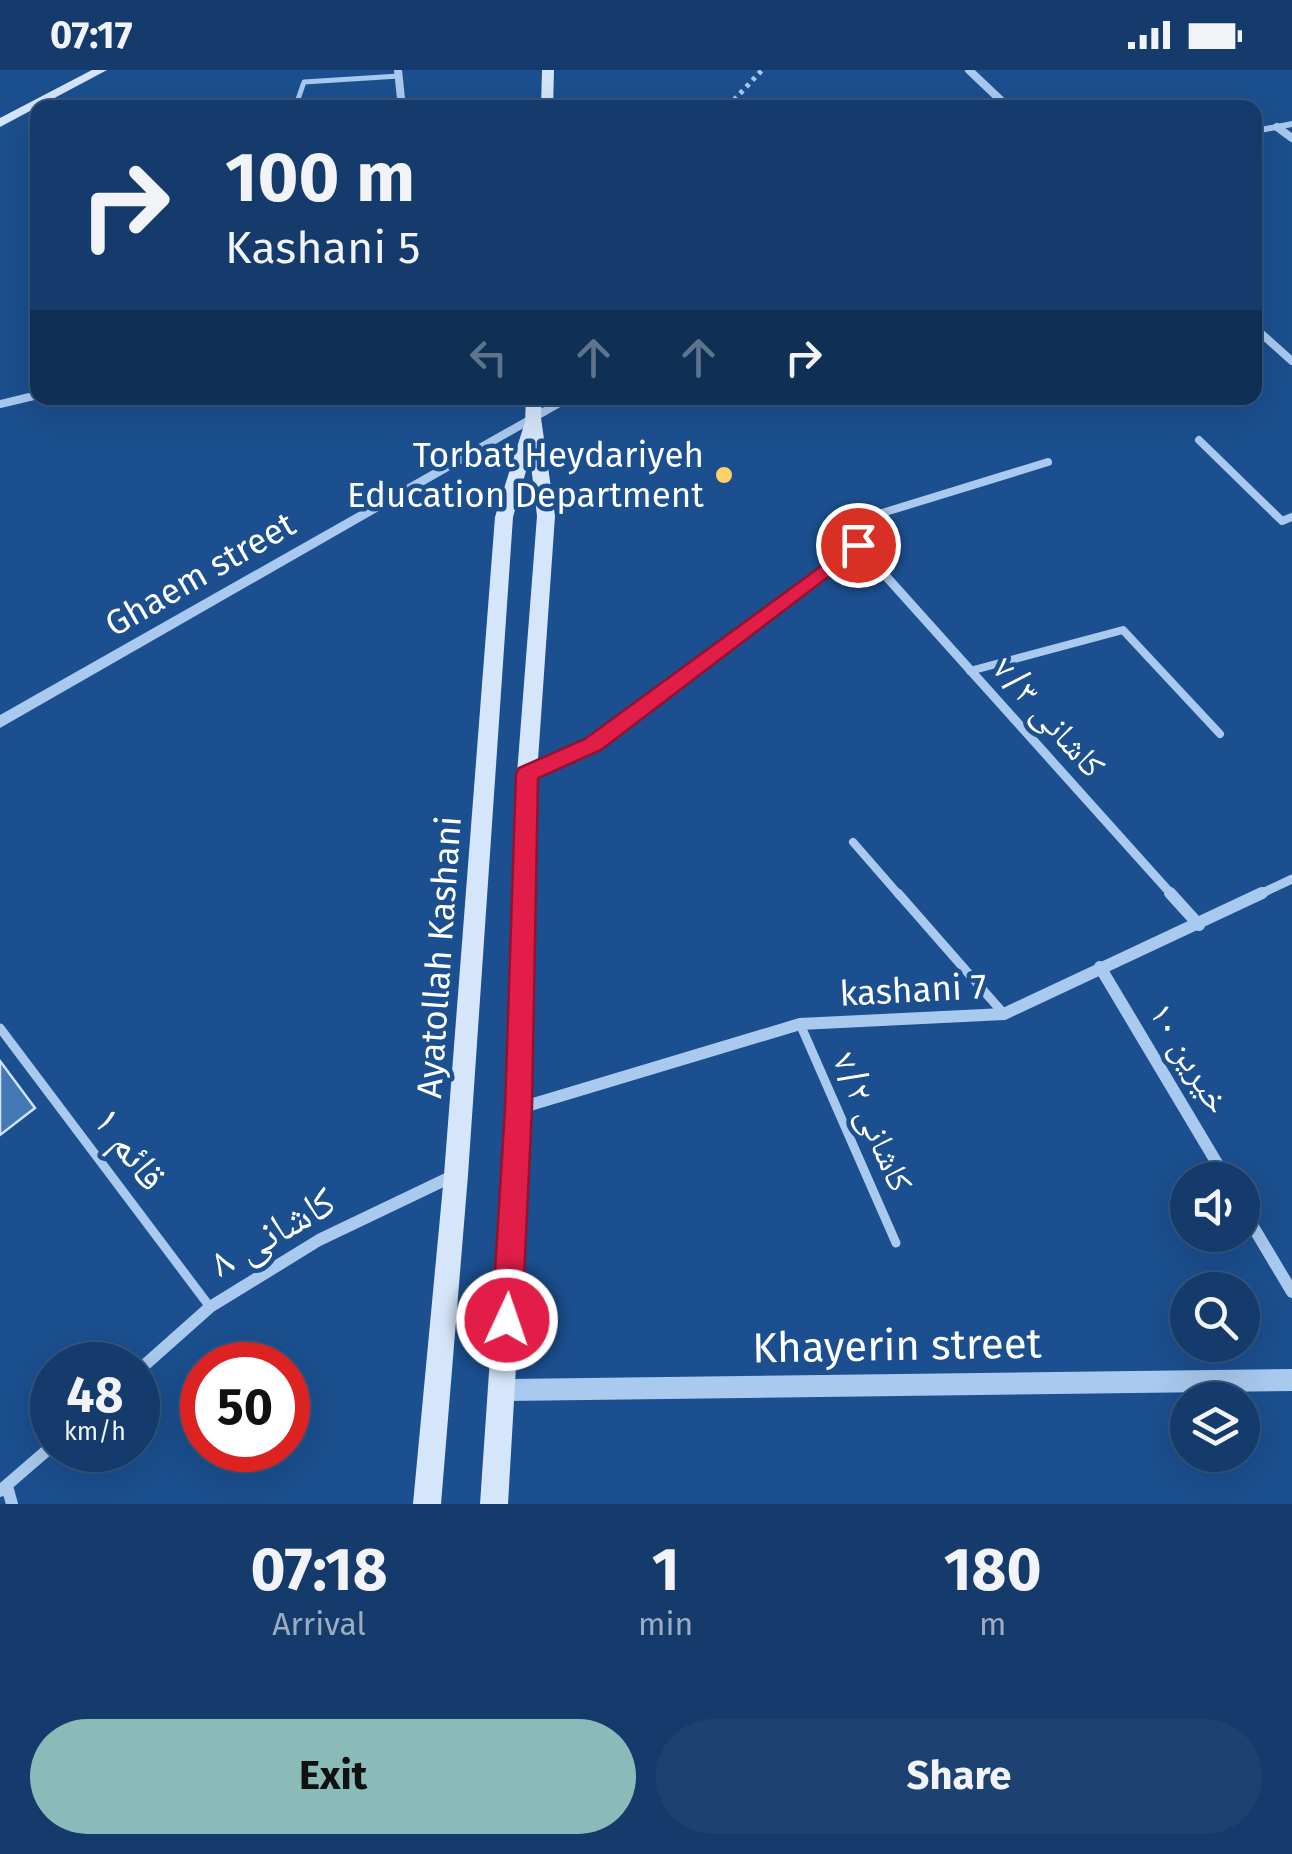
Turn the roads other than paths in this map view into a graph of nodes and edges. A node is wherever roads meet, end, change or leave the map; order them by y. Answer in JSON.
{"nodes":[{"id":1,"x":101,"y":70,"type":"edge"},
{"id":2,"x":548,"y":70,"type":"edge"},
{"id":3,"x":968,"y":70,"type":"edge"},
{"id":4,"x":398,"y":73,"type":"edge"},
{"id":5,"x":42,"y":100,"type":"edge"},
{"id":6,"x":298,"y":100,"type":"edge"},
{"id":7,"x":401,"y":100,"type":"edge"},
{"id":8,"x":547,"y":100,"type":"edge"},
{"id":9,"x":1000,"y":100,"type":"edge"},
{"id":10,"x":30,"y":106,"type":"edge"},
{"id":11,"x":4,"y":119,"type":"edge"},
{"id":12,"x":1292,"y":124,"type":"edge"},
{"id":13,"x":1276,"y":127,"type":"junction"},
{"id":14,"x":1262,"y":130,"type":"edge"},
{"id":15,"x":1292,"y":138,"type":"edge"},
{"id":16,"x":1262,"y":334,"type":"edge"},
{"id":17,"x":1292,"y":360,"type":"edge"},
{"id":18,"x":30,"y":397,"type":"edge"},
{"id":19,"x":0,"y":404,"type":"edge"},
{"id":20,"x":534,"y":408,"type":"edge"},
{"id":21,"x":1199,"y":440,"type":"dead end"},
{"id":22,"x":1048,"y":462,"type":"dead end"},
{"id":23,"x":1292,"y":517,"type":"edge"},
{"id":24,"x":858,"y":545,"type":"junction"},
{"id":25,"x":970,"y":671,"type":"junction"},
{"id":26,"x":0,"y":722,"type":"edge"},
{"id":27,"x":1220,"y":734,"type":"dead end"},
{"id":28,"x":527,"y":774,"type":"junction"},
{"id":29,"x":853,"y":842,"type":"dead end"},
{"id":30,"x":1292,"y":879,"type":"edge"},
{"id":31,"x":1199,"y":925,"type":"junction"},
{"id":32,"x":1100,"y":968,"type":"junction"},
{"id":33,"x":1004,"y":1014,"type":"junction"},
{"id":34,"x":800,"y":1024,"type":"junction"},
{"id":35,"x":0,"y":1028,"type":"edge"},
{"id":36,"x":519,"y":1108,"type":"junction"},
{"id":37,"x":1216,"y":1162,"type":"edge"},
{"id":38,"x":456,"y":1175,"type":"junction"},
{"id":39,"x":1260,"y":1238,"type":"edge"},
{"id":40,"x":896,"y":1243,"type":"dead end"},
{"id":41,"x":1292,"y":1292,"type":"edge"},
{"id":42,"x":210,"y":1307,"type":"junction"},
{"id":43,"x":160,"y":1351,"type":"edge"},
{"id":44,"x":1292,"y":1380,"type":"edge"},
{"id":45,"x":503,"y":1390,"type":"junction"},
{"id":46,"x":30,"y":1465,"type":"edge"},
{"id":47,"x":3,"y":1488,"type":"edge"},
{"id":48,"x":12,"y":1504,"type":"edge"},
{"id":49,"x":427,"y":1504,"type":"edge"},
{"id":50,"x":494,"y":1504,"type":"edge"}],
"edges":[{"from":1,"to":5,"type":"main road"},
{"from":2,"to":8,"type":"main road"},
{"from":3,"to":9,"type":"street"},
{"from":4,"to":6,"type":"lane"},
{"from":4,"to":7,"type":"street"},
{"from":10,"to":11,"type":"main road"},
{"from":12,"to":13,"type":"street"},
{"from":13,"to":14,"type":"street"},
{"from":13,"to":15,"type":"street"},
{"from":16,"to":17,"type":"street"},
{"from":18,"to":19,"type":"street"},
{"from":20,"to":26,"type":"street","name":"Ghaem street"},
{"from":20,"to":28,"type":"main road"},
{"from":20,"to":38,"type":"main road","name":"Ayatollah Kashani"},
{"from":21,"to":23,"type":"lane"},
{"from":22,"to":24,"type":"lane"},
{"from":24,"to":25,"type":"street","name":"کاشانی ۷/۳"},
{"from":24,"to":28,"type":"street"},
{"from":25,"to":27,"type":"lane"},
{"from":25,"to":31,"type":"street","name":"کاشانی ۷/۳"},
{"from":28,"to":36,"type":"main road"},
{"from":29,"to":33,"type":"lane"},
{"from":30,"to":31,"type":"street","name":"kashani 7"},
{"from":31,"to":32,"type":"street","name":"kashani 7"},
{"from":32,"to":33,"type":"street","name":"kashani 7"},
{"from":32,"to":37,"type":"street","name":"خیرین ۱۰"},
{"from":33,"to":34,"type":"street","name":"kashani 7"},
{"from":34,"to":36,"type":"street","name":"kashani 7"},
{"from":34,"to":40,"type":"lane","name":"کاشانی ۷/۲"},
{"from":35,"to":42,"type":"lane","name":"قائم ۱"},
{"from":36,"to":45,"type":"main road"},
{"from":38,"to":42,"type":"street","name":"کاشانی ۸"},
{"from":38,"to":49,"type":"main road","name":"Ayatollah Kashani"},
{"from":39,"to":41,"type":"street"},
{"from":42,"to":43,"type":"street","name":"کاشانی ۸"},
{"from":44,"to":45,"type":"street","name":"Khayerin street"},
{"from":45,"to":50,"type":"main road"},
{"from":46,"to":47,"type":"street"},
{"from":47,"to":48,"type":"street"}]}
